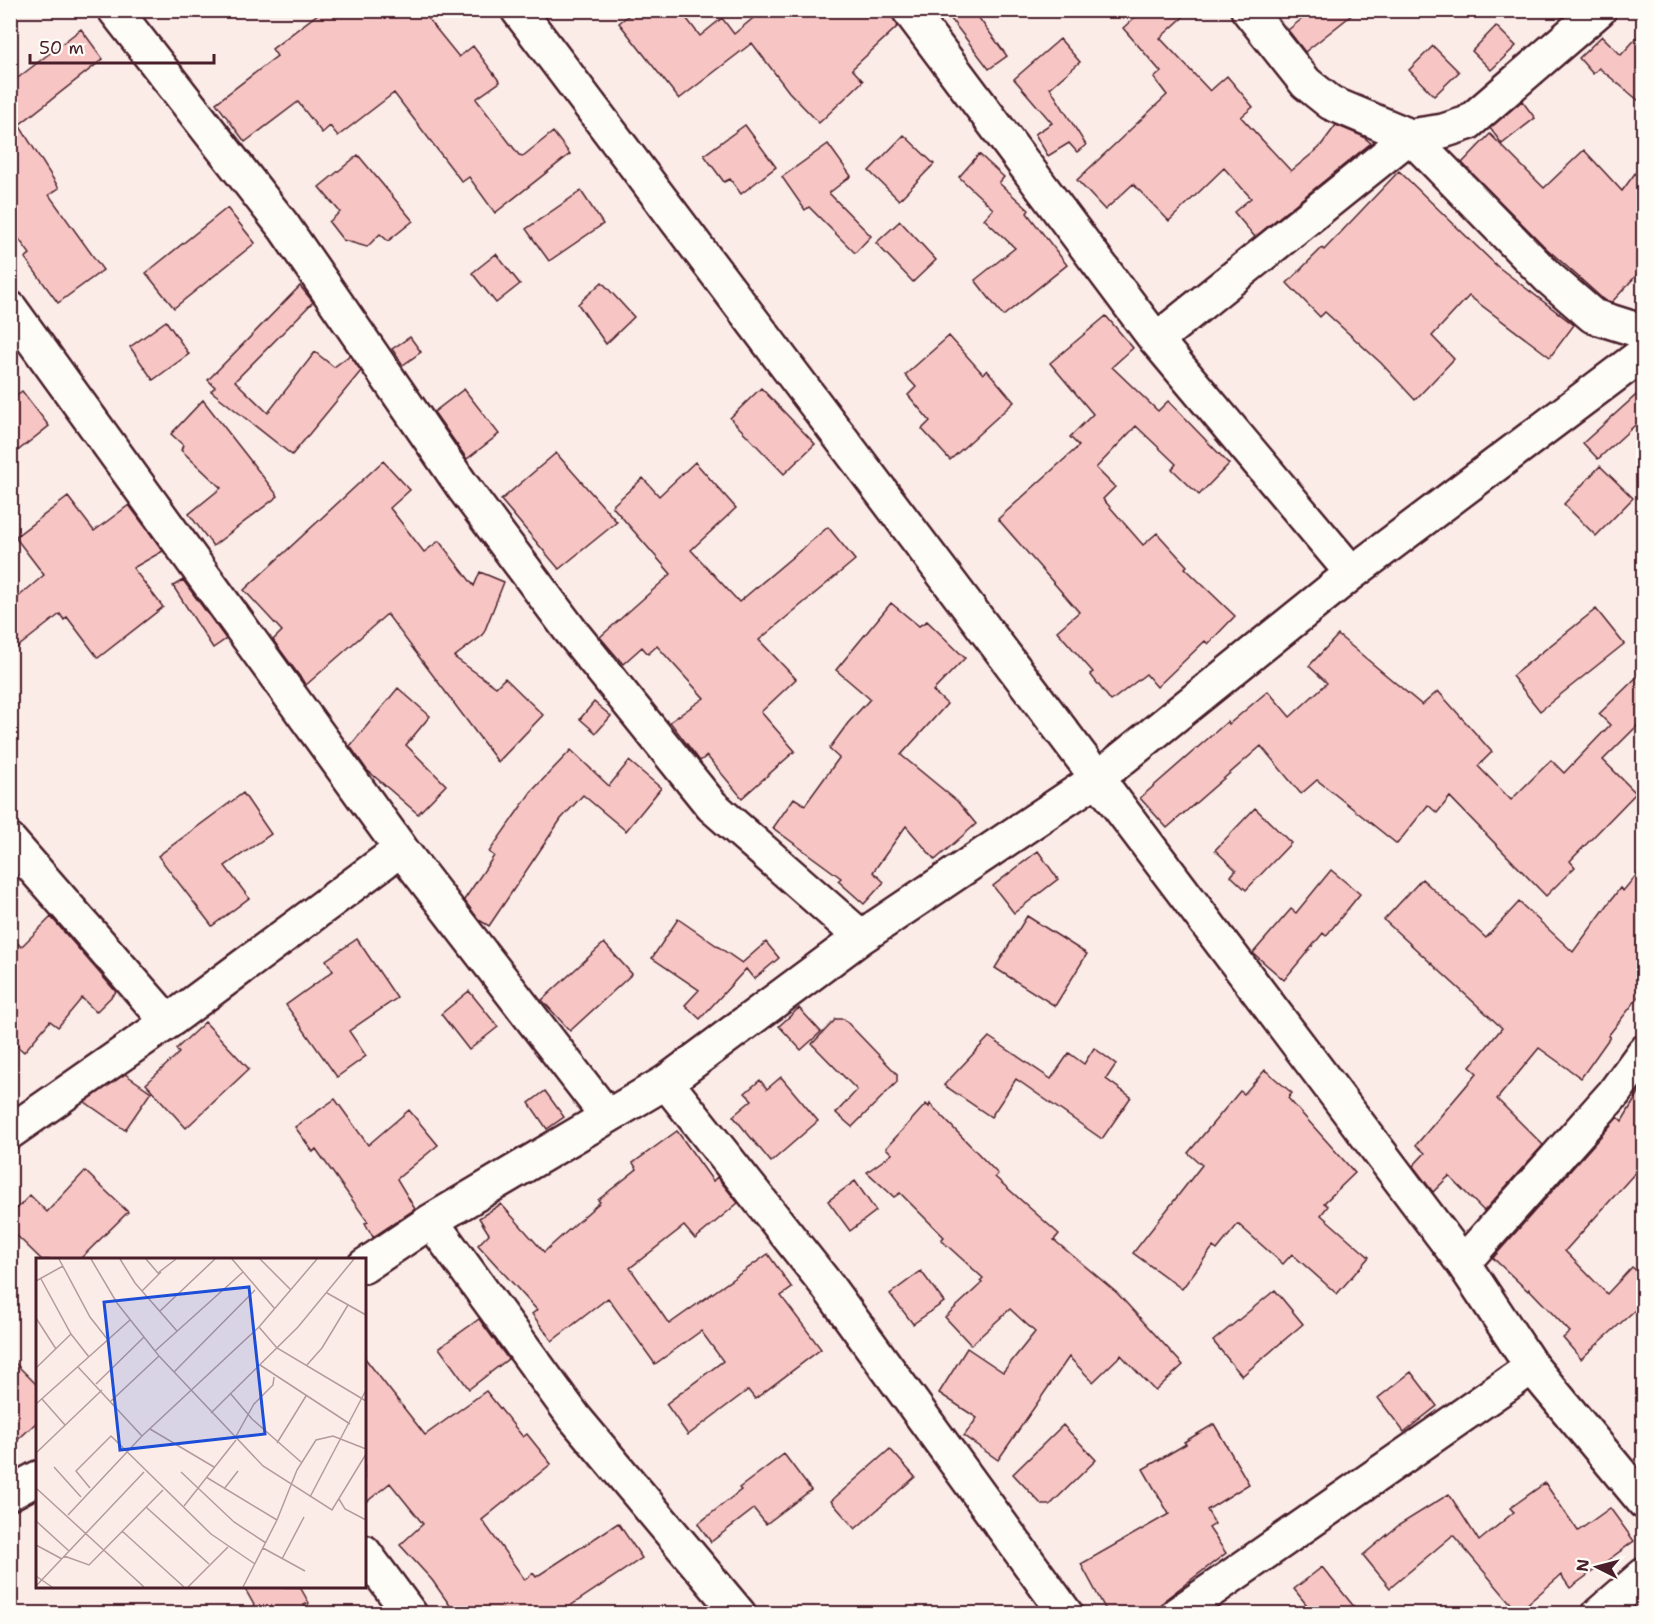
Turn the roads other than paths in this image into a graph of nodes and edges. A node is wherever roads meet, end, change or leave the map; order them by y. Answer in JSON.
{"nodes":[{"id":1,"x":115,"y":10,"type":"edge"},
{"id":2,"x":518,"y":10,"type":"edge"},
{"id":3,"x":909,"y":10,"type":"edge"},
{"id":4,"x":1248,"y":10,"type":"edge"},
{"id":5,"x":1599,"y":10,"type":"edge"},
{"id":6,"x":1410,"y":136,"type":"junction"},
{"id":7,"x":10,"y":308,"type":"edge"},
{"id":8,"x":1644,"y":332,"type":"edge"},
{"id":9,"x":1156,"y":339,"type":"junction"},
{"id":10,"x":1644,"y":353,"type":"edge"},
{"id":11,"x":1352,"y":573,"type":"junction"},
{"id":12,"x":1098,"y":778,"type":"junction"},
{"id":13,"x":10,"y":841,"type":"edge"},
{"id":14,"x":401,"y":849,"type":"junction"},
{"id":15,"x":861,"y":937,"type":"junction"},
{"id":16,"x":168,"y":1022,"type":"junction"},
{"id":17,"x":1644,"y":1053,"type":"edge"},
{"id":18,"x":666,"y":1082,"type":"junction"},
{"id":19,"x":607,"y":1116,"type":"junction"},
{"id":20,"x":10,"y":1132,"type":"edge"},
{"id":21,"x":431,"y":1221,"type":"junction"},
{"id":22,"x":1463,"y":1263,"type":"junction"},
{"id":23,"x":366,"y":1265,"type":"edge"},
{"id":24,"x":1532,"y":1367,"type":"junction"},
{"id":25,"x":36,"y":1479,"type":"edge"},
{"id":26,"x":10,"y":1493,"type":"edge"},
{"id":27,"x":1644,"y":1502,"type":"edge"},
{"id":28,"x":366,"y":1555,"type":"edge"},
{"id":29,"x":1644,"y":1575,"type":"edge"},
{"id":30,"x":410,"y":1614,"type":"edge"},
{"id":31,"x":739,"y":1614,"type":"edge"},
{"id":32,"x":1066,"y":1614,"type":"edge"},
{"id":33,"x":1177,"y":1614,"type":"edge"},
{"id":34,"x":1599,"y":1614,"type":"edge"}],
"edges":[{"from":1,"to":15,"type":"street"},
{"from":2,"to":12,"type":"street"},
{"from":3,"to":9,"type":"street"},
{"from":4,"to":6,"type":"street"},
{"from":5,"to":6,"type":"street"},
{"from":6,"to":8,"type":"street"},
{"from":6,"to":9,"type":"street"},
{"from":7,"to":14,"type":"street"},
{"from":9,"to":11,"type":"street"},
{"from":10,"to":11,"type":"street"},
{"from":11,"to":12,"type":"street"},
{"from":12,"to":15,"type":"street"},
{"from":12,"to":22,"type":"street"},
{"from":13,"to":16,"type":"street"},
{"from":14,"to":16,"type":"street"},
{"from":14,"to":19,"type":"street"},
{"from":15,"to":18,"type":"street"},
{"from":16,"to":20,"type":"street"},
{"from":17,"to":22,"type":"street"},
{"from":18,"to":19,"type":"street"},
{"from":18,"to":32,"type":"street"},
{"from":19,"to":21,"type":"street"},
{"from":21,"to":23,"type":"street"},
{"from":21,"to":31,"type":"street"},
{"from":22,"to":24,"type":"street"},
{"from":24,"to":27,"type":"street"},
{"from":24,"to":33,"type":"street"},
{"from":25,"to":26,"type":"street"},
{"from":28,"to":30,"type":"street"},
{"from":29,"to":34,"type":"street"}]}
